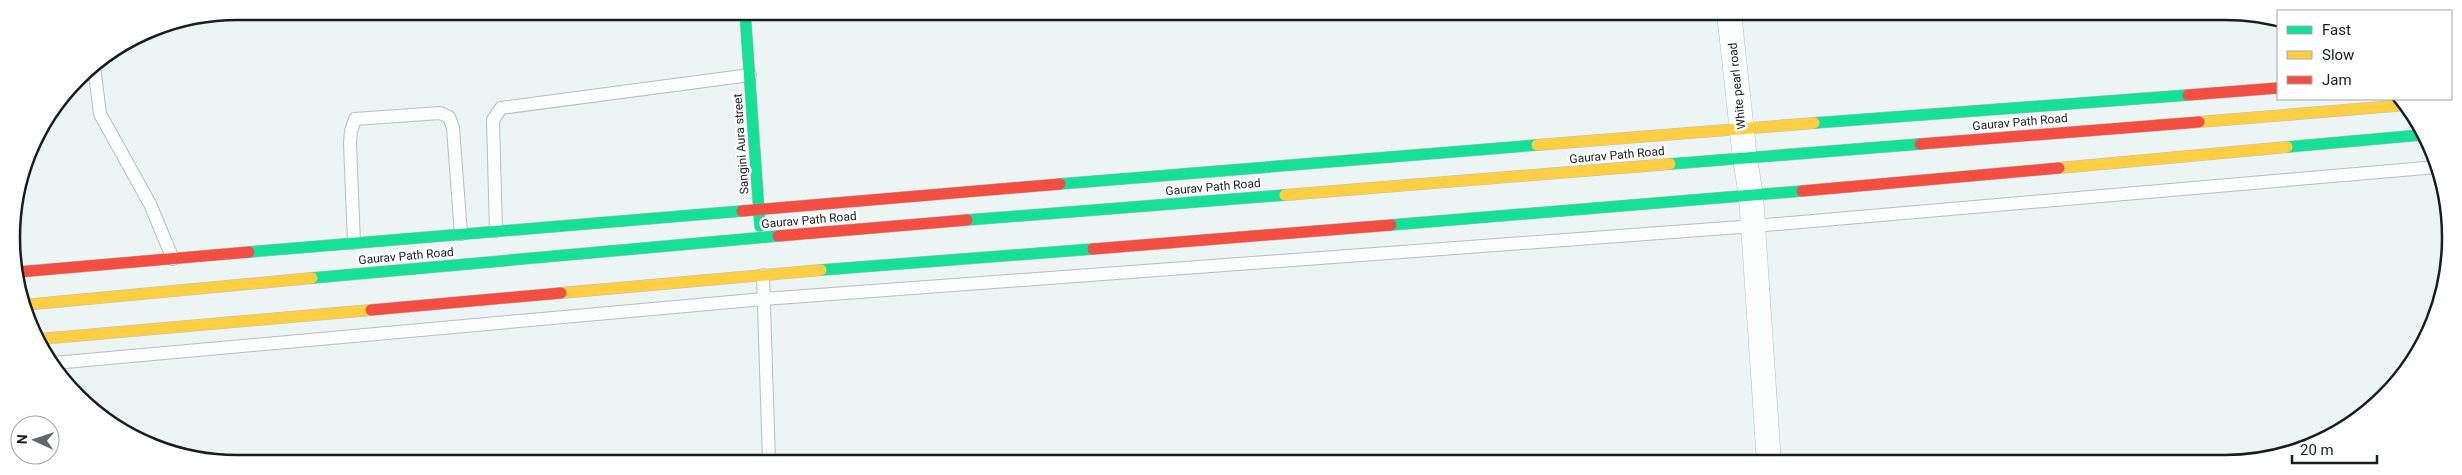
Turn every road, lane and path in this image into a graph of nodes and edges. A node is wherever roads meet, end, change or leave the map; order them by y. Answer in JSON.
{"nodes":[{"id":1,"x":746,"y":20,"type":"edge"},
{"id":2,"x":1730,"y":20,"type":"edge"},
{"id":3,"x":95,"y":73,"type":"edge"},
{"id":4,"x":750,"y":76,"type":"junction"},
{"id":5,"x":2277,"y":88,"type":"edge"},
{"id":6,"x":2397,"y":106,"type":"edge"},
{"id":7,"x":1742,"y":128,"type":"junction"},
{"id":8,"x":2417,"y":135,"type":"edge"},
{"id":9,"x":1745,"y":159,"type":"junction"},
{"id":10,"x":2430,"y":168,"type":"edge"},
{"id":11,"x":1751,"y":196,"type":"junction"},
{"id":12,"x":759,"y":208,"type":"junction"},
{"id":13,"x":1754,"y":226,"type":"junction"},
{"id":14,"x":496,"y":231,"type":"junction"},
{"id":15,"x":460,"y":234,"type":"junction"},
{"id":16,"x":761,"y":242,"type":"junction"},
{"id":17,"x":354,"y":243,"type":"junction"},
{"id":18,"x":173,"y":259,"type":"junction"},
{"id":19,"x":763,"y":270,"type":"junction"},
{"id":20,"x":23,"y":272,"type":"edge"},
{"id":21,"x":764,"y":299,"type":"junction"},
{"id":22,"x":31,"y":304,"type":"edge"},
{"id":23,"x":45,"y":339,"type":"edge"},
{"id":24,"x":60,"y":362,"type":"edge"},
{"id":25,"x":769,"y":455,"type":"edge"},
{"id":26,"x":1768,"y":455,"type":"edge"}],
"edges":[{"from":1,"to":4,"type":"main road","name":"Sangini Aura street"},
{"from":2,"to":7,"type":"street","name":"White pearl road"},
{"from":3,"to":18,"type":"lane"},
{"from":4,"to":12,"type":"main road","name":"Sangini Aura street"},
{"from":4,"to":14,"type":"lane"},
{"from":5,"to":7,"type":"main road"},
{"from":6,"to":9,"type":"main road","name":"Gaurav Path Road"},
{"from":7,"to":9,"type":"street","name":"White pearl road"},
{"from":7,"to":12,"type":"main road"},
{"from":8,"to":11,"type":"main road"},
{"from":9,"to":11,"type":"street"},
{"from":9,"to":16,"type":"main road","name":"Gaurav Path Road"},
{"from":10,"to":13,"type":"lane"},
{"from":11,"to":13,"type":"street"},
{"from":11,"to":19,"type":"main road"},
{"from":12,"to":14,"type":"main road"},
{"from":12,"to":16,"type":"main road","name":"Sangini Aura street"},
{"from":13,"to":21,"type":"lane"},
{"from":13,"to":26,"type":"street"},
{"from":14,"to":15,"type":"main road"},
{"from":15,"to":17,"type":"main road"},
{"from":15,"to":17,"type":"lane"},
{"from":16,"to":22,"type":"main road","name":"Gaurav Path Road"},
{"from":17,"to":18,"type":"main road"},
{"from":18,"to":20,"type":"main road"},
{"from":19,"to":21,"type":"lane"},
{"from":19,"to":23,"type":"main road"},
{"from":21,"to":24,"type":"lane"},
{"from":21,"to":25,"type":"lane"}]}
